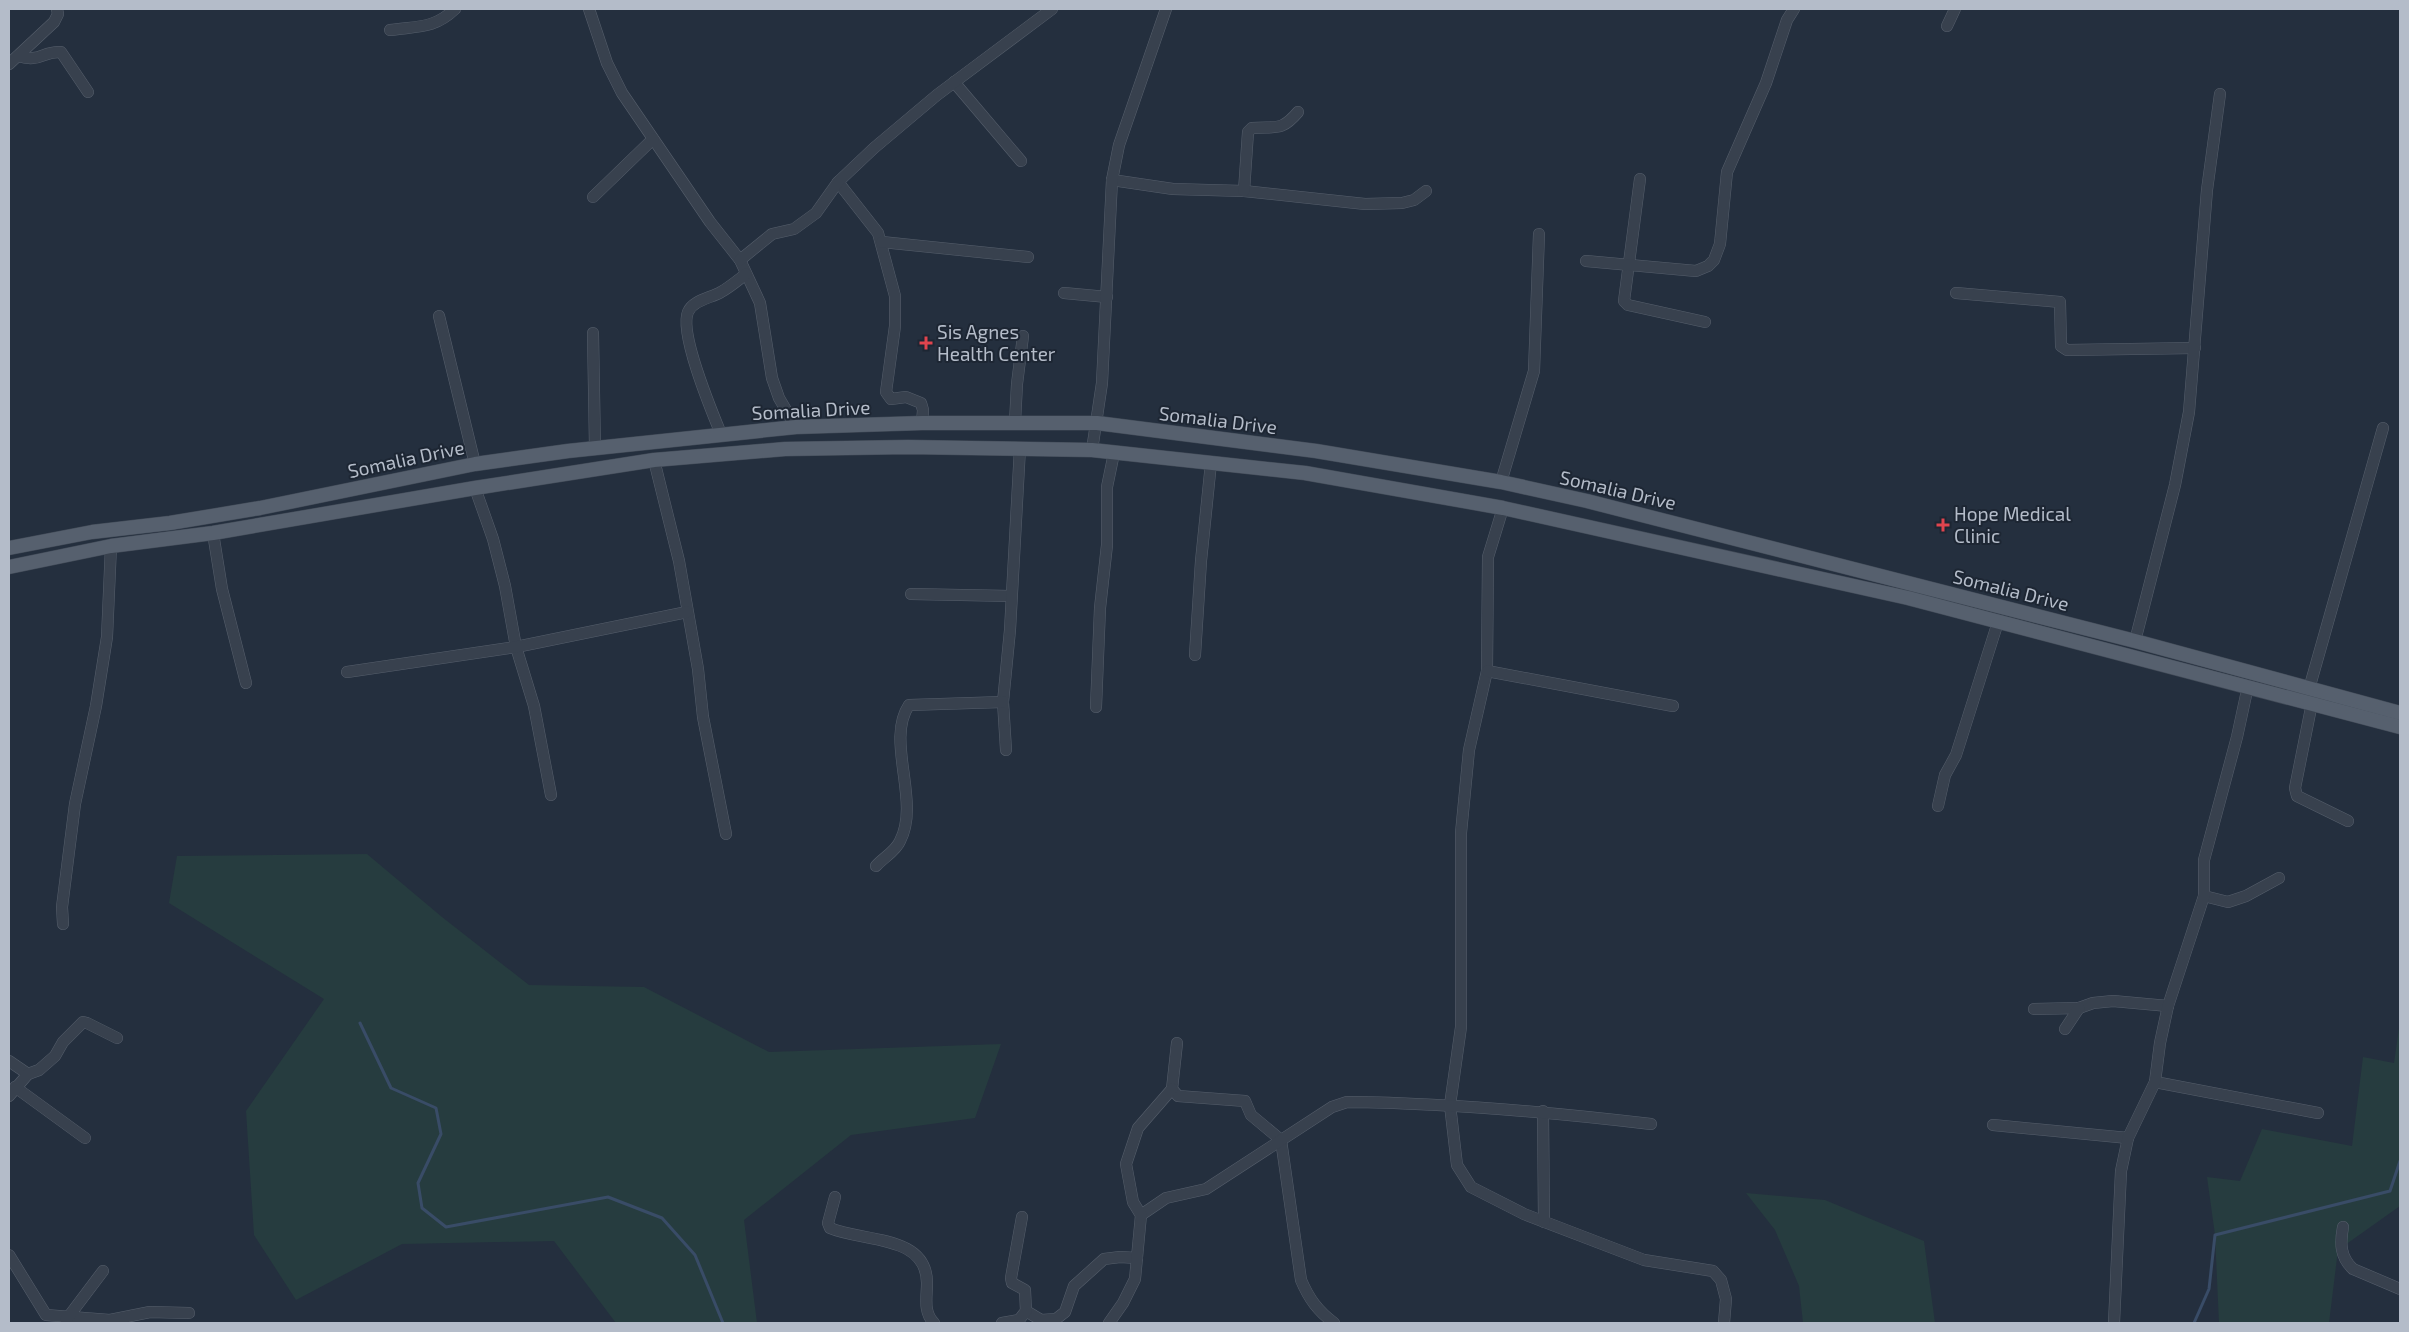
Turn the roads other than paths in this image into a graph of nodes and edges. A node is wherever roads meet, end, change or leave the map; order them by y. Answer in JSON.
{"nodes":[{"id":1,"x":57,"y":9,"type":"edge"},
{"id":2,"x":455,"y":9,"type":"edge"},
{"id":3,"x":589,"y":9,"type":"edge"},
{"id":4,"x":1052,"y":9,"type":"edge"},
{"id":5,"x":1166,"y":9,"type":"edge"},
{"id":6,"x":1794,"y":9,"type":"edge"},
{"id":7,"x":1955,"y":9,"type":"edge"},
{"id":8,"x":1947,"y":26,"type":"dead end"},
{"id":9,"x":390,"y":30,"type":"dead end"},
{"id":10,"x":18,"y":56,"type":"junction"},
{"id":11,"x":9,"y":64,"type":"edge"},
{"id":12,"x":954,"y":82,"type":"junction"},
{"id":13,"x":88,"y":92,"type":"dead end"},
{"id":14,"x":2220,"y":94,"type":"dead end"},
{"id":15,"x":1298,"y":112,"type":"dead end"},
{"id":16,"x":653,"y":139,"type":"junction"},
{"id":17,"x":1020,"y":161,"type":"dead end"},
{"id":18,"x":1640,"y":179,"type":"dead end"},
{"id":19,"x":1112,"y":180,"type":"junction"},
{"id":20,"x":838,"y":182,"type":"junction"},
{"id":21,"x":1244,"y":191,"type":"junction"},
{"id":22,"x":1426,"y":191,"type":"dead end"},
{"id":23,"x":593,"y":197,"type":"dead end"},
{"id":24,"x":1539,"y":234,"type":"dead end"},
{"id":25,"x":882,"y":242,"type":"junction"},
{"id":26,"x":1028,"y":257,"type":"dead end"},
{"id":27,"x":740,"y":260,"type":"junction"},
{"id":28,"x":1586,"y":261,"type":"dead end"},
{"id":29,"x":1629,"y":265,"type":"junction"},
{"id":30,"x":746,"y":274,"type":"junction"},
{"id":31,"x":1064,"y":293,"type":"dead end"},
{"id":32,"x":1956,"y":293,"type":"dead end"},
{"id":33,"x":1107,"y":297,"type":"junction"},
{"id":34,"x":439,"y":316,"type":"dead end"},
{"id":35,"x":1705,"y":322,"type":"dead end"},
{"id":36,"x":593,"y":333,"type":"dead end"},
{"id":37,"x":1023,"y":336,"type":"dead end"},
{"id":38,"x":2195,"y":348,"type":"junction"},
{"id":39,"x":1015,"y":422,"type":"junction"},
{"id":40,"x":922,"y":423,"type":"junction"},
{"id":41,"x":1097,"y":424,"type":"junction"},
{"id":42,"x":796,"y":427,"type":"junction"},
{"id":43,"x":2382,"y":428,"type":"dead end"},
{"id":44,"x":721,"y":434,"type":"junction"},
{"id":45,"x":595,"y":448,"type":"junction"},
{"id":46,"x":1020,"y":448,"type":"junction"},
{"id":47,"x":1092,"y":450,"type":"junction"},
{"id":48,"x":1114,"y":453,"type":"junction"},
{"id":49,"x":654,"y":460,"type":"junction"},
{"id":50,"x":1211,"y":463,"type":"junction"},
{"id":51,"x":475,"y":464,"type":"junction"},
{"id":52,"x":1501,"y":482,"type":"junction"},
{"id":53,"x":475,"y":488,"type":"junction"},
{"id":54,"x":1503,"y":508,"type":"junction"},
{"id":55,"x":213,"y":533,"type":"junction"},
{"id":56,"x":111,"y":546,"type":"junction"},
{"id":57,"x":9,"y":548,"type":"edge"},
{"id":58,"x":9,"y":567,"type":"edge"},
{"id":59,"x":911,"y":594,"type":"dead end"},
{"id":60,"x":1011,"y":596,"type":"junction"},
{"id":61,"x":687,"y":612,"type":"junction"},
{"id":62,"x":1998,"y":622,"type":"junction"},
{"id":63,"x":2135,"y":641,"type":"junction"},
{"id":64,"x":516,"y":646,"type":"junction"},
{"id":65,"x":1195,"y":655,"type":"dead end"},
{"id":66,"x":1487,"y":671,"type":"junction"},
{"id":67,"x":347,"y":672,"type":"dead end"},
{"id":68,"x":246,"y":683,"type":"dead end"},
{"id":69,"x":2248,"y":686,"type":"junction"},
{"id":70,"x":2309,"y":689,"type":"junction"},
{"id":71,"x":1003,"y":702,"type":"junction"},
{"id":72,"x":2312,"y":704,"type":"junction"},
{"id":73,"x":1673,"y":706,"type":"dead end"},
{"id":74,"x":1096,"y":707,"type":"dead end"},
{"id":75,"x":2400,"y":713,"type":"edge"},
{"id":76,"x":2400,"y":727,"type":"edge"},
{"id":77,"x":1006,"y":750,"type":"dead end"},
{"id":78,"x":551,"y":795,"type":"dead end"},
{"id":79,"x":1938,"y":806,"type":"dead end"},
{"id":80,"x":2348,"y":821,"type":"dead end"},
{"id":81,"x":726,"y":834,"type":"dead end"},
{"id":82,"x":876,"y":866,"type":"dead end"},
{"id":83,"x":2279,"y":878,"type":"dead end"},
{"id":84,"x":2204,"y":896,"type":"junction"},
{"id":85,"x":63,"y":924,"type":"dead end"},
{"id":86,"x":2168,"y":1006,"type":"junction"},
{"id":87,"x":2079,"y":1008,"type":"junction"},
{"id":88,"x":2034,"y":1009,"type":"dead end"},
{"id":89,"x":2064,"y":1029,"type":"dead end"},
{"id":90,"x":117,"y":1038,"type":"dead end"},
{"id":91,"x":1177,"y":1043,"type":"dead end"},
{"id":92,"x":9,"y":1061,"type":"edge"},
{"id":93,"x":28,"y":1074,"type":"junction"},
{"id":94,"x":2155,"y":1082,"type":"junction"},
{"id":95,"x":1172,"y":1089,"type":"junction"},
{"id":96,"x":12,"y":1092,"type":"edge"},
{"id":97,"x":1450,"y":1105,"type":"junction"},
{"id":98,"x":1543,"y":1111,"type":"junction"},
{"id":99,"x":2318,"y":1113,"type":"dead end"},
{"id":100,"x":1652,"y":1124,"type":"dead end"},
{"id":101,"x":1993,"y":1125,"type":"dead end"},
{"id":102,"x":86,"y":1138,"type":"dead end"},
{"id":103,"x":2128,"y":1138,"type":"junction"},
{"id":104,"x":1281,"y":1140,"type":"junction"},
{"id":105,"x":835,"y":1197,"type":"dead end"},
{"id":106,"x":1141,"y":1215,"type":"junction"},
{"id":107,"x":1022,"y":1217,"type":"dead end"},
{"id":108,"x":1544,"y":1222,"type":"junction"},
{"id":109,"x":2343,"y":1227,"type":"dead end"},
{"id":110,"x":9,"y":1255,"type":"edge"},
{"id":111,"x":1137,"y":1258,"type":"junction"},
{"id":112,"x":102,"y":1271,"type":"dead end"},
{"id":113,"x":2400,"y":1289,"type":"edge"},
{"id":114,"x":1026,"y":1311,"type":"junction"},
{"id":115,"x":189,"y":1313,"type":"dead end"},
{"id":116,"x":1319,"y":1317,"type":"edge"},
{"id":117,"x":47,"y":1319,"type":"edge"},
{"id":118,"x":66,"y":1320,"type":"edge"},
{"id":119,"x":934,"y":1323,"type":"edge"},
{"id":120,"x":1002,"y":1323,"type":"edge"},
{"id":121,"x":1111,"y":1323,"type":"edge"},
{"id":122,"x":1334,"y":1323,"type":"edge"},
{"id":123,"x":1724,"y":1323,"type":"edge"},
{"id":124,"x":2114,"y":1323,"type":"edge"}],
"edges":[{"from":1,"to":10,"type":"street"},
{"from":2,"to":9,"type":"street"},
{"from":3,"to":16,"type":"street"},
{"from":4,"to":12,"type":"street"},
{"from":5,"to":19,"type":"street"},
{"from":6,"to":29,"type":"street"},
{"from":7,"to":8,"type":"street"},
{"from":10,"to":11,"type":"street"},
{"from":10,"to":13,"type":"street"},
{"from":12,"to":17,"type":"street"},
{"from":12,"to":20,"type":"street"},
{"from":14,"to":38,"type":"street"},
{"from":15,"to":21,"type":"street"},
{"from":16,"to":23,"type":"street"},
{"from":16,"to":27,"type":"street"},
{"from":18,"to":29,"type":"street"},
{"from":19,"to":21,"type":"street"},
{"from":19,"to":33,"type":"street"},
{"from":20,"to":25,"type":"street"},
{"from":20,"to":27,"type":"street"},
{"from":21,"to":22,"type":"street"},
{"from":24,"to":52,"type":"street"},
{"from":25,"to":26,"type":"street"},
{"from":25,"to":40,"type":"street"},
{"from":27,"to":30,"type":"street"},
{"from":28,"to":29,"type":"street"},
{"from":29,"to":35,"type":"street"},
{"from":30,"to":42,"type":"street"},
{"from":30,"to":44,"type":"street"},
{"from":31,"to":33,"type":"street"},
{"from":32,"to":38,"type":"street"},
{"from":33,"to":41,"type":"street"},
{"from":34,"to":51,"type":"street"},
{"from":36,"to":45,"type":"street"},
{"from":37,"to":39,"type":"street"},
{"from":38,"to":63,"type":"street"},
{"from":39,"to":40,"type":"main road","name":"Somalia Drive"},
{"from":39,"to":41,"type":"main road","name":"Somalia Drive"},
{"from":40,"to":42,"type":"main road","name":"Somalia Drive"},
{"from":41,"to":47,"type":"street"},
{"from":41,"to":52,"type":"main road","name":"Somalia Drive"},
{"from":42,"to":44,"type":"main road","name":"Somalia Drive"},
{"from":43,"to":70,"type":"street"},
{"from":44,"to":45,"type":"main road","name":"Somalia Drive"},
{"from":45,"to":51,"type":"main road","name":"Somalia Drive"},
{"from":46,"to":47,"type":"main road","name":"Somalia Drive"},
{"from":46,"to":49,"type":"main road","name":"Somalia Drive"},
{"from":46,"to":60,"type":"street"},
{"from":47,"to":48,"type":"main road","name":"Somalia Drive"},
{"from":48,"to":50,"type":"main road","name":"Somalia Drive"},
{"from":48,"to":74,"type":"street"},
{"from":49,"to":53,"type":"main road","name":"Somalia Drive"},
{"from":49,"to":61,"type":"street"},
{"from":50,"to":54,"type":"main road","name":"Somalia Drive"},
{"from":50,"to":65,"type":"street"},
{"from":51,"to":57,"type":"main road","name":"Somalia Drive"},
{"from":52,"to":63,"type":"main road","name":"Somalia Drive"},
{"from":53,"to":55,"type":"main road","name":"Somalia Drive"},
{"from":53,"to":64,"type":"street"},
{"from":54,"to":62,"type":"main road","name":"Somalia Drive"},
{"from":54,"to":66,"type":"street"},
{"from":55,"to":56,"type":"main road","name":"Somalia Drive"},
{"from":55,"to":68,"type":"street"},
{"from":56,"to":58,"type":"main road","name":"Somalia Drive"},
{"from":56,"to":85,"type":"street"},
{"from":59,"to":60,"type":"street"},
{"from":60,"to":71,"type":"street"},
{"from":61,"to":64,"type":"street"},
{"from":61,"to":81,"type":"street"},
{"from":62,"to":69,"type":"main road","name":"Somalia Drive"},
{"from":62,"to":79,"type":"street"},
{"from":63,"to":70,"type":"main road","name":"Somalia Drive"},
{"from":64,"to":67,"type":"street"},
{"from":64,"to":78,"type":"street"},
{"from":66,"to":73,"type":"street"},
{"from":66,"to":97,"type":"street"},
{"from":69,"to":72,"type":"main road","name":"Somalia Drive"},
{"from":69,"to":84,"type":"street"},
{"from":70,"to":75,"type":"main road","name":"Somalia Drive"},
{"from":71,"to":77,"type":"street"},
{"from":71,"to":82,"type":"street"},
{"from":72,"to":76,"type":"main road","name":"Somalia Drive"},
{"from":72,"to":80,"type":"street"},
{"from":83,"to":84,"type":"street"},
{"from":84,"to":86,"type":"street"},
{"from":86,"to":87,"type":"street"},
{"from":86,"to":94,"type":"street"},
{"from":87,"to":88,"type":"street"},
{"from":87,"to":89,"type":"street"},
{"from":90,"to":93,"type":"street"},
{"from":91,"to":95,"type":"street"},
{"from":92,"to":93,"type":"street"},
{"from":93,"to":96,"type":"street"},
{"from":94,"to":99,"type":"street"},
{"from":94,"to":103,"type":"street"},
{"from":95,"to":104,"type":"street"},
{"from":95,"to":106,"type":"street"},
{"from":96,"to":102,"type":"street"},
{"from":97,"to":98,"type":"street"},
{"from":97,"to":104,"type":"street"},
{"from":97,"to":108,"type":"street"},
{"from":98,"to":100,"type":"street"},
{"from":98,"to":108,"type":"street"},
{"from":101,"to":103,"type":"street"},
{"from":103,"to":124,"type":"street"},
{"from":104,"to":106,"type":"street"},
{"from":104,"to":116,"type":"street"},
{"from":105,"to":119,"type":"street"},
{"from":106,"to":111,"type":"street"},
{"from":107,"to":114,"type":"street"},
{"from":108,"to":123,"type":"street"},
{"from":109,"to":113,"type":"street"},
{"from":110,"to":117,"type":"street"},
{"from":111,"to":114,"type":"street"},
{"from":111,"to":121,"type":"street"},
{"from":112,"to":118,"type":"street"},
{"from":114,"to":120,"type":"street"},
{"from":115,"to":118,"type":"street"},
{"from":116,"to":122,"type":"street"},
{"from":117,"to":118,"type":"street"}]}
